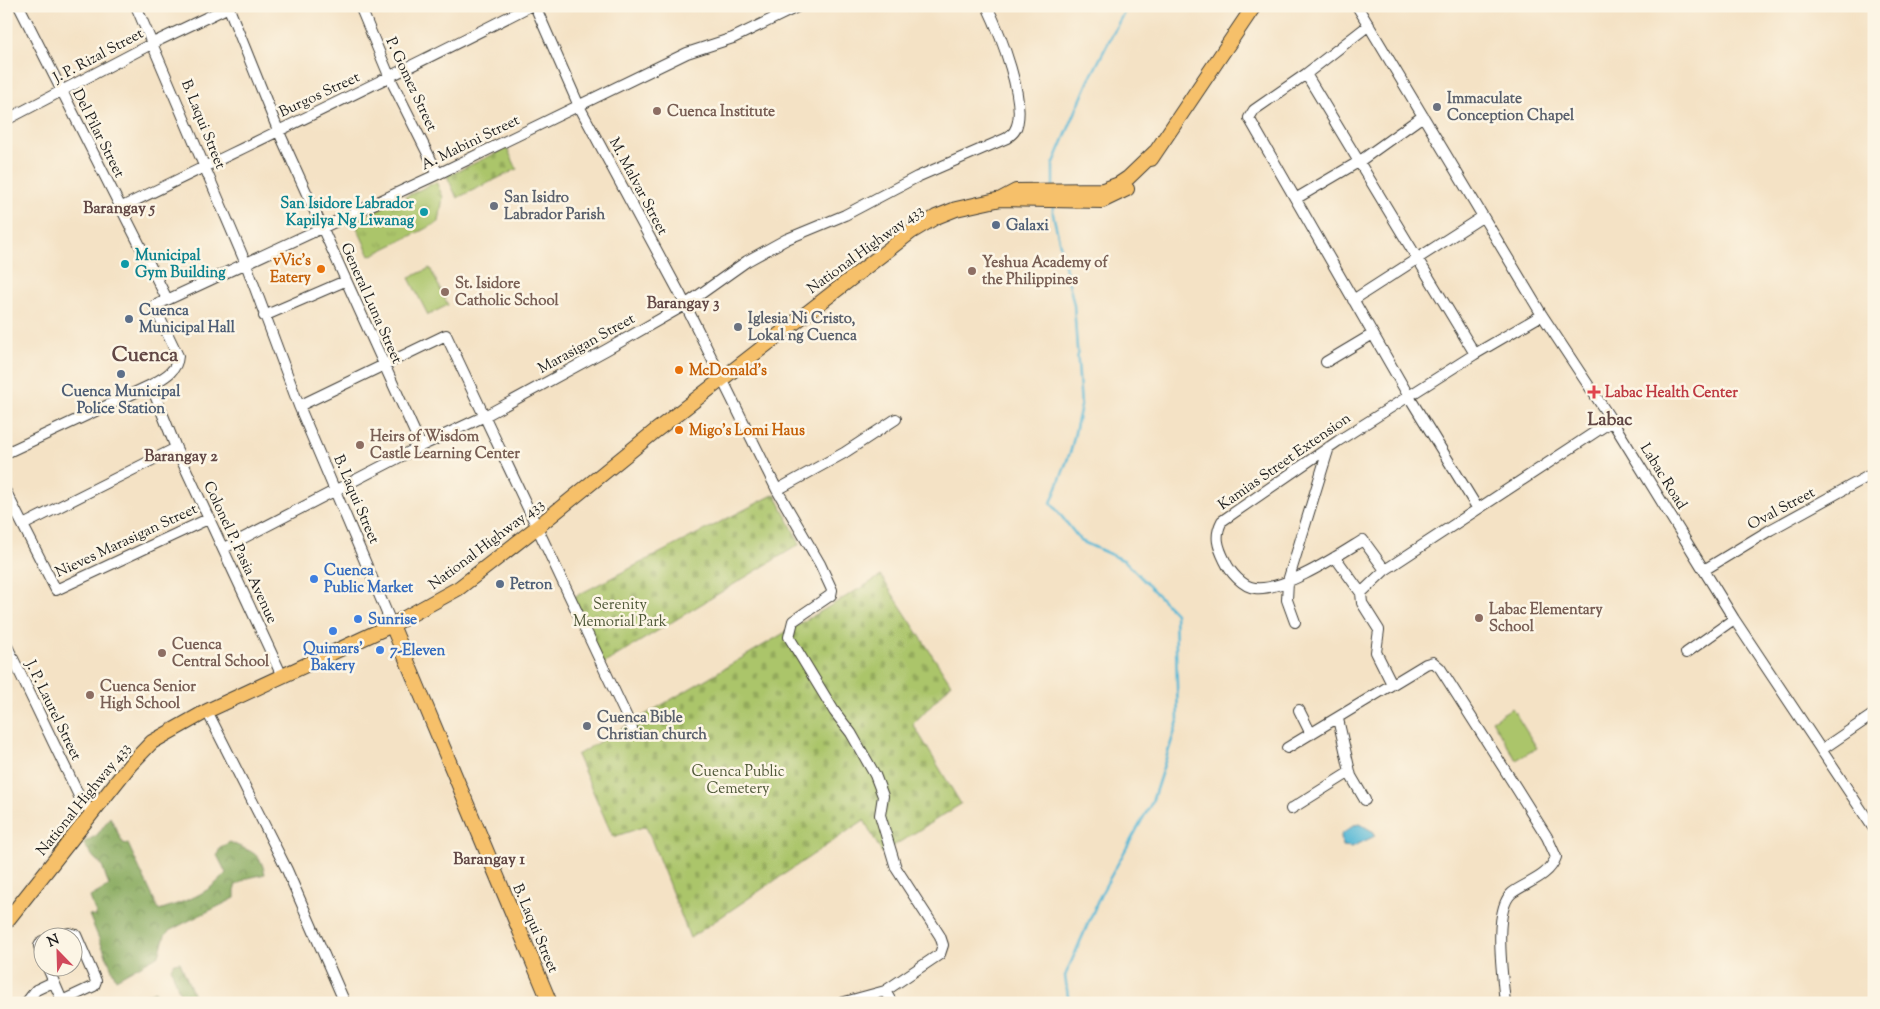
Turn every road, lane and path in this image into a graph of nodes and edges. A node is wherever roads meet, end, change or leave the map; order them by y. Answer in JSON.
{"nodes":[{"id":1,"x":19,"y":6,"type":"edge"},
{"id":2,"x":136,"y":6,"type":"edge"},
{"id":3,"x":360,"y":6,"type":"edge"},
{"id":4,"x":530,"y":6,"type":"edge"},
{"id":5,"x":535,"y":6,"type":"edge"},
{"id":6,"x":799,"y":6,"type":"edge"},
{"id":7,"x":987,"y":6,"type":"edge"},
{"id":8,"x":1254,"y":6,"type":"edge"},
{"id":9,"x":1357,"y":6,"type":"edge"},
{"id":10,"x":229,"y":7,"type":"edge"},
{"id":11,"x":1368,"y":25,"type":"junction"},
{"id":12,"x":153,"y":43,"type":"junction"},
{"id":13,"x":1306,"y":74,"type":"junction"},
{"id":14,"x":390,"y":78,"type":"junction"},
{"id":15,"x":61,"y":91,"type":"junction"},
{"id":16,"x":579,"y":106,"type":"junction"},
{"id":17,"x":1423,"y":116,"type":"junction"},
{"id":18,"x":6,"y":120,"type":"edge"},
{"id":19,"x":278,"y":130,"type":"junction"},
{"id":20,"x":1360,"y":161,"type":"junction"},
{"id":21,"x":204,"y":167,"type":"junction"},
{"id":22,"x":438,"y":174,"type":"junction"},
{"id":23,"x":1297,"y":198,"type":"junction"},
{"id":24,"x":120,"y":208,"type":"junction"},
{"id":25,"x":1482,"y":217,"type":"junction"},
{"id":26,"x":322,"y":229,"type":"junction"},
{"id":27,"x":1419,"y":259,"type":"junction"},
{"id":28,"x":246,"y":264,"type":"junction"},
{"id":29,"x":345,"y":281,"type":"junction"},
{"id":30,"x":167,"y":299,"type":"junction"},
{"id":31,"x":1353,"y":300,"type":"junction"},
{"id":32,"x":685,"y":305,"type":"junction"},
{"id":33,"x":1542,"y":315,"type":"junction"},
{"id":34,"x":264,"y":316,"type":"junction"},
{"id":35,"x":1373,"y":334,"type":"junction"},
{"id":36,"x":1475,"y":354,"type":"junction"},
{"id":37,"x":1326,"y":362,"type":"dead end"},
{"id":38,"x":383,"y":364,"type":"junction"},
{"id":39,"x":723,"y":378,"type":"junction"},
{"id":40,"x":151,"y":386,"type":"junction"},
{"id":41,"x":1408,"y":395,"type":"junction"},
{"id":42,"x":299,"y":406,"type":"junction"},
{"id":43,"x":483,"y":417,"type":"junction"},
{"id":44,"x":896,"y":419,"type":"dead end"},
{"id":45,"x":1612,"y":421,"type":"junction"},
{"id":46,"x":421,"y":446,"type":"junction"},
{"id":47,"x":1329,"y":447,"type":"junction"},
{"id":48,"x":176,"y":448,"type":"junction"},
{"id":49,"x":6,"y":453,"type":"edge"},
{"id":50,"x":1874,"y":474,"type":"edge"},
{"id":51,"x":336,"y":490,"type":"junction"},
{"id":52,"x":777,"y":490,"type":"junction"},
{"id":53,"x":6,"y":492,"type":"edge"},
{"id":54,"x":1478,"y":509,"type":"junction"},
{"id":55,"x":210,"y":518,"type":"junction"},
{"id":56,"x":23,"y":525,"type":"junction"},
{"id":57,"x":536,"y":528,"type":"junction"},
{"id":58,"x":224,"y":548,"type":"junction"},
{"id":59,"x":1335,"y":557,"type":"junction"},
{"id":60,"x":1385,"y":570,"type":"junction"},
{"id":61,"x":1704,"y":570,"type":"junction"},
{"id":62,"x":1288,"y":581,"type":"junction"},
{"id":63,"x":1361,"y":593,"type":"junction"},
{"id":64,"x":1734,"y":619,"type":"junction"},
{"id":65,"x":1295,"y":622,"type":"dead end"},
{"id":66,"x":392,"y":625,"type":"junction"},
{"id":67,"x":6,"y":644,"type":"edge"},
{"id":68,"x":1686,"y":653,"type":"dead end"},
{"id":69,"x":282,"y":676,"type":"junction"},
{"id":70,"x":1392,"y":684,"type":"junction"},
{"id":71,"x":1299,"y":710,"type":"dead end"},
{"id":72,"x":207,"y":711,"type":"junction"},
{"id":73,"x":1874,"y":714,"type":"edge"},
{"id":74,"x":1338,"y":718,"type":"junction"},
{"id":75,"x":632,"y":728,"type":"dead end"},
{"id":76,"x":1311,"y":734,"type":"junction"},
{"id":77,"x":1287,"y":748,"type":"dead end"},
{"id":78,"x":1821,"y":750,"type":"junction"},
{"id":79,"x":1350,"y":772,"type":"junction"},
{"id":80,"x":1365,"y":800,"type":"dead end"},
{"id":81,"x":1291,"y":809,"type":"dead end"},
{"id":82,"x":92,"y":813,"type":"junction"},
{"id":83,"x":1874,"y":829,"type":"edge"},
{"id":84,"x":6,"y":922,"type":"edge"},
{"id":85,"x":82,"y":949,"type":"edge"},
{"id":86,"x":51,"y":976,"type":"edge"},
{"id":87,"x":53,"y":982,"type":"junction"},
{"id":88,"x":885,"y":991,"type":"junction"},
{"id":89,"x":62,"y":1002,"type":"edge"},
{"id":90,"x":26,"y":1003,"type":"edge"},
{"id":91,"x":345,"y":1003,"type":"edge"},
{"id":92,"x":550,"y":1003,"type":"edge"},
{"id":93,"x":841,"y":1003,"type":"edge"},
{"id":94,"x":892,"y":1003,"type":"edge"},
{"id":95,"x":1505,"y":1003,"type":"edge"}],
"edges":[{"from":1,"to":15,"type":"street","name":"Del Pilar Street"},
{"from":2,"to":12,"type":"street","name":"B. Laqui Street"},
{"from":3,"to":14,"type":"street","name":"P. Gomez Street"},
{"from":4,"to":14,"type":"street","name":"Burgos Street"},
{"from":5,"to":16,"type":"street","name":"M. Malvar Street"},
{"from":6,"to":16,"type":"street","name":"A. Mabini Street"},
{"from":7,"to":32,"type":"street","name":"Marasigan Street"},
{"from":8,"to":39,"type":"main road","name":"National Highway 433"},
{"from":9,"to":11,"type":"street","name":"Labac Road"},
{"from":10,"to":12,"type":"street","name":"J. P. Rizal Street"},
{"from":10,"to":19,"type":"street","name":"General Luna Street"},
{"from":11,"to":13,"type":"street"},
{"from":11,"to":17,"type":"street","name":"Labac Road"},
{"from":12,"to":15,"type":"street","name":"J. P. Rizal Street"},
{"from":12,"to":21,"type":"street","name":"B. Laqui Street"},
{"from":13,"to":20,"type":"street"},
{"from":13,"to":23,"type":"street"},
{"from":14,"to":19,"type":"street","name":"Burgos Street"},
{"from":14,"to":22,"type":"street","name":"P. Gomez Street"},
{"from":15,"to":18,"type":"street","name":"J. P. Rizal Street"},
{"from":15,"to":24,"type":"street","name":"Del Pilar Street"},
{"from":16,"to":22,"type":"street","name":"A. Mabini Street"},
{"from":16,"to":32,"type":"street","name":"M. Malvar Street"},
{"from":17,"to":20,"type":"street"},
{"from":17,"to":25,"type":"street","name":"Labac Road"},
{"from":19,"to":21,"type":"street","name":"Burgos Street"},
{"from":19,"to":26,"type":"street","name":"General Luna Street"},
{"from":20,"to":23,"type":"street"},
{"from":20,"to":27,"type":"street"},
{"from":21,"to":24,"type":"street","name":"Burgos Street"},
{"from":21,"to":28,"type":"street","name":"B. Laqui Street"},
{"from":22,"to":26,"type":"street","name":"A. Mabini Street"},
{"from":23,"to":31,"type":"street"},
{"from":24,"to":30,"type":"street","name":"Del Pilar Street"},
{"from":25,"to":27,"type":"street"},
{"from":25,"to":33,"type":"street","name":"Labac Road"},
{"from":26,"to":28,"type":"street","name":"A. Mabini Street"},
{"from":26,"to":29,"type":"street","name":"General Luna Street"},
{"from":27,"to":31,"type":"street"},
{"from":27,"to":36,"type":"street"},
{"from":28,"to":30,"type":"street","name":"A. Mabini Street"},
{"from":28,"to":34,"type":"street","name":"B. Laqui Street"},
{"from":29,"to":34,"type":"street"},
{"from":29,"to":38,"type":"street","name":"General Luna Street"},
{"from":30,"to":40,"type":"street","name":"A. Mabini Street"},
{"from":31,"to":35,"type":"street"},
{"from":32,"to":39,"type":"street","name":"M. Malvar Street"},
{"from":32,"to":43,"type":"street","name":"Marasigan Street"},
{"from":33,"to":36,"type":"street","name":"Kamias Street Extension"},
{"from":33,"to":45,"type":"street","name":"Labac Road"},
{"from":34,"to":42,"type":"street","name":"B. Laqui Street"},
{"from":35,"to":37,"type":"street"},
{"from":35,"to":41,"type":"street"},
{"from":36,"to":41,"type":"street","name":"Kamias Street Extension"},
{"from":38,"to":42,"type":"street"},
{"from":38,"to":43,"type":"street"},
{"from":38,"to":46,"type":"street","name":"General Luna Street"},
{"from":39,"to":52,"type":"street","name":"M. Malvar Street"},
{"from":39,"to":57,"type":"main road","name":"National Highway 433"},
{"from":40,"to":48,"type":"street","name":"Colonel P. Pasia Avenue"},
{"from":40,"to":49,"type":"street"},
{"from":41,"to":47,"type":"street","name":"Kamias Street Extension"},
{"from":41,"to":54,"type":"street"},
{"from":42,"to":51,"type":"street","name":"B. Laqui Street"},
{"from":43,"to":46,"type":"street","name":"Marasigan Street"},
{"from":43,"to":57,"type":"street"},
{"from":44,"to":52,"type":"street"},
{"from":45,"to":54,"type":"street"},
{"from":45,"to":61,"type":"street","name":"Labac Road"},
{"from":46,"to":51,"type":"street","name":"Marasigan Street"},
{"from":47,"to":62,"type":"street"},
{"from":47,"to":62,"type":"street","name":"Kamias Street Extension"},
{"from":48,"to":55,"type":"street","name":"Colonel P. Pasia Avenue"},
{"from":48,"to":56,"type":"street"},
{"from":50,"to":61,"type":"street","name":"Oval Street"},
{"from":51,"to":58,"type":"street","name":"Marasigan Street"},
{"from":51,"to":66,"type":"street","name":"B. Laqui Street"},
{"from":52,"to":88,"type":"street","name":"M. Malvar Street"},
{"from":53,"to":56,"type":"street"},
{"from":54,"to":60,"type":"street"},
{"from":55,"to":56,"type":"street","name":"Nieves Marasigan Street"},
{"from":55,"to":58,"type":"street","name":"Colonel P. Pasia Avenue"},
{"from":57,"to":66,"type":"main road","name":"National Highway 433"},
{"from":57,"to":75,"type":"street"},
{"from":58,"to":69,"type":"street","name":"Colonel P. Pasia Avenue"},
{"from":59,"to":60,"type":"street","name":"Kamias Street Extension"},
{"from":59,"to":62,"type":"street","name":"Kamias Street Extension"},
{"from":59,"to":63,"type":"street"},
{"from":60,"to":63,"type":"street"},
{"from":61,"to":64,"type":"street","name":"Labac Road"},
{"from":62,"to":65,"type":"street"},
{"from":63,"to":70,"type":"street"},
{"from":64,"to":68,"type":"street"},
{"from":64,"to":78,"type":"street","name":"Labac Road"},
{"from":66,"to":69,"type":"main road","name":"National Highway 433"},
{"from":66,"to":92,"type":"main road","name":"B. Laqui Street"},
{"from":67,"to":82,"type":"street","name":"J. P. Laurel Street"},
{"from":69,"to":72,"type":"main road","name":"National Highway 433"},
{"from":70,"to":74,"type":"street"},
{"from":70,"to":95,"type":"street"},
{"from":71,"to":76,"type":"street"},
{"from":72,"to":82,"type":"main road","name":"National Highway 433"},
{"from":72,"to":91,"type":"street"},
{"from":73,"to":78,"type":"street"},
{"from":74,"to":76,"type":"street"},
{"from":74,"to":79,"type":"street"},
{"from":76,"to":77,"type":"street"},
{"from":78,"to":83,"type":"street","name":"Labac Road"},
{"from":79,"to":80,"type":"street"},
{"from":79,"to":81,"type":"street"},
{"from":82,"to":84,"type":"main road","name":"National Highway 433"},
{"from":85,"to":89,"type":"street"},
{"from":86,"to":87,"type":"street"},
{"from":87,"to":89,"type":"street"},
{"from":87,"to":90,"type":"street"},
{"from":88,"to":93,"type":"street"},
{"from":88,"to":94,"type":"street"}]}
